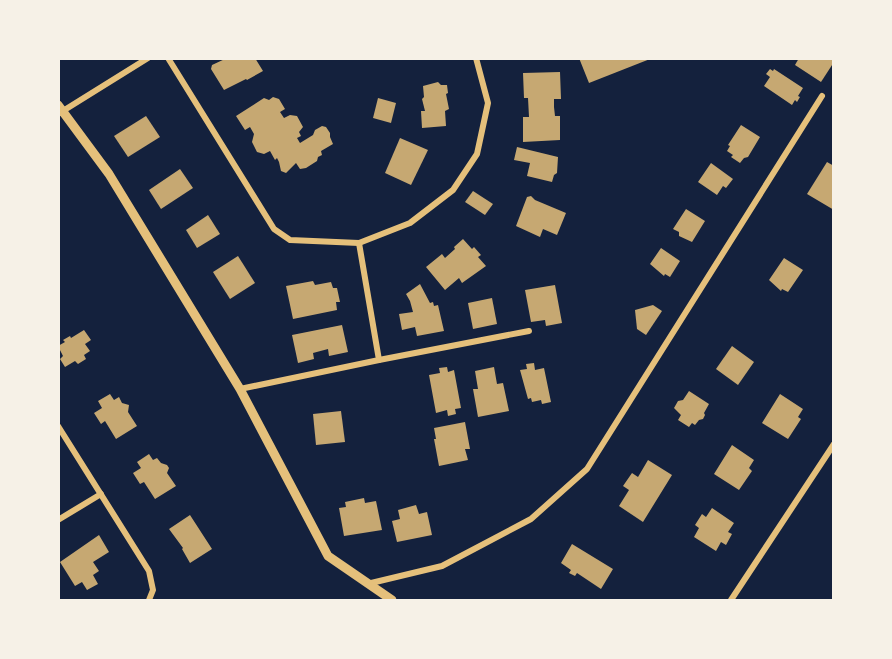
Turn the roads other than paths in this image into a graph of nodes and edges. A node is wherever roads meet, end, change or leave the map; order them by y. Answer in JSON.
{"nodes":[{"id":1,"x":148,"y":58,"type":"edge"},
{"id":2,"x":168,"y":58,"type":"edge"},
{"id":3,"x":476,"y":58,"type":"edge"},
{"id":4,"x":822,"y":96,"type":"dead end"},
{"id":5,"x":60,"y":110,"type":"edge"},
{"id":6,"x":359,"y":243,"type":"junction"},
{"id":7,"x":529,"y":331,"type":"dead end"},
{"id":8,"x":379,"y":360,"type":"junction"},
{"id":9,"x":240,"y":389,"type":"junction"},
{"id":10,"x":58,"y":426,"type":"edge"},
{"id":11,"x":834,"y":444,"type":"edge"},
{"id":12,"x":101,"y":494,"type":"junction"},
{"id":13,"x":58,"y":520,"type":"edge"},
{"id":14,"x":366,"y":584,"type":"junction"},
{"id":15,"x":148,"y":600,"type":"edge"},
{"id":16,"x":392,"y":600,"type":"edge"},
{"id":17,"x":731,"y":600,"type":"edge"}],
"edges":[{"from":1,"to":5,"type":"street"},
{"from":2,"to":6,"type":"street"},
{"from":3,"to":6,"type":"street"},
{"from":4,"to":14,"type":"street"},
{"from":5,"to":9,"type":"street"},
{"from":6,"to":8,"type":"street"},
{"from":7,"to":8,"type":"street"},
{"from":8,"to":9,"type":"street"},
{"from":9,"to":14,"type":"street"},
{"from":10,"to":12,"type":"street"},
{"from":11,"to":17,"type":"street"},
{"from":12,"to":13,"type":"street"},
{"from":12,"to":15,"type":"street"},
{"from":14,"to":16,"type":"street"}]}
